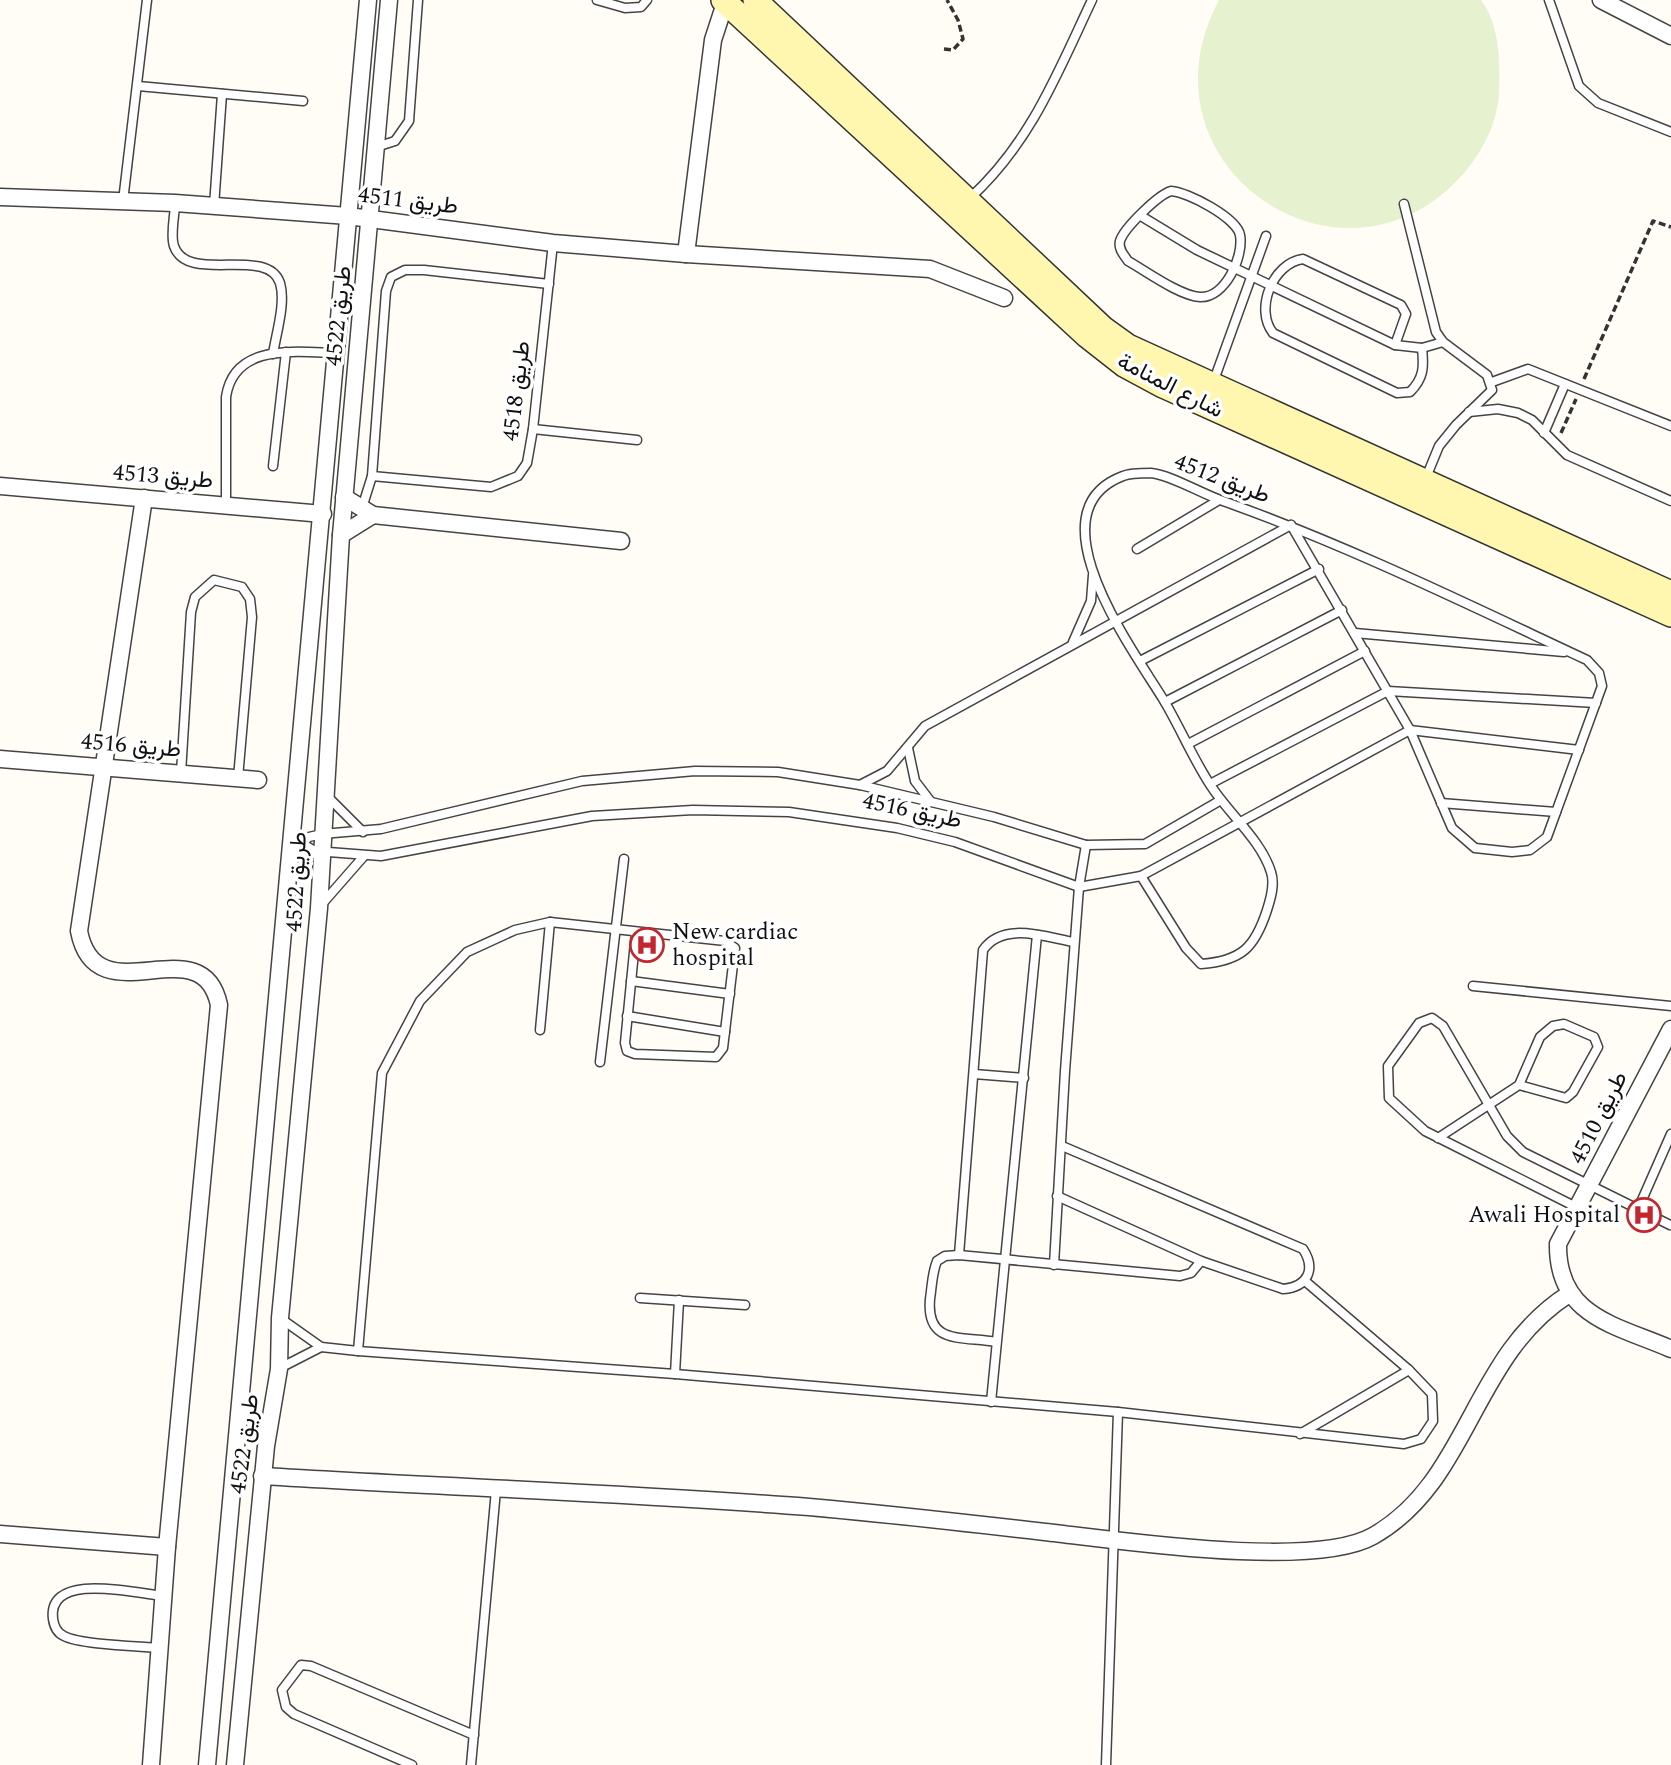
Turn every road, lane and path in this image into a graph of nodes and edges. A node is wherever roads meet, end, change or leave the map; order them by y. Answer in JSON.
{"nodes":[{"id":1,"x":147,"y":0,"type":"edge"},
{"id":2,"x":368,"y":0,"type":"edge"},
{"id":3,"x":389,"y":0,"type":"edge"},
{"id":4,"x":418,"y":0,"type":"edge"},
{"id":5,"x":597,"y":0,"type":"edge"},
{"id":6,"x":647,"y":0,"type":"edge"},
{"id":7,"x":755,"y":0,"type":"edge"},
{"id":8,"x":947,"y":0,"type":"edge"},
{"id":9,"x":1092,"y":0,"type":"edge"},
{"id":10,"x":1549,"y":0,"type":"edge"},
{"id":11,"x":1601,"y":0,"type":"edge"},
{"id":12,"x":725,"y":1,"type":"edge"},
{"id":13,"x":1671,"y":36,"type":"edge"},
{"id":14,"x":944,"y":49,"type":"dead end"},
{"id":15,"x":138,"y":86,"type":"junction"},
{"id":16,"x":222,"y":94,"type":"junction"},
{"id":17,"x":303,"y":101,"type":"dead end"},
{"id":18,"x":1671,"y":132,"type":"edge"},
{"id":19,"x":376,"y":147,"type":"junction"},
{"id":20,"x":0,"y":197,"type":"edge"},
{"id":21,"x":123,"y":201,"type":"junction"},
{"id":22,"x":175,"y":203,"type":"junction"},
{"id":23,"x":1404,"y":204,"type":"dead end"},
{"id":24,"x":214,"y":206,"type":"junction"},
{"id":25,"x":961,"y":207,"type":"junction"},
{"id":26,"x":348,"y":216,"type":"junction"},
{"id":27,"x":1141,"y":216,"type":"junction"},
{"id":28,"x":372,"y":218,"type":"junction"},
{"id":29,"x":1671,"y":227,"type":"edge"},
{"id":30,"x":1266,"y":236,"type":"dead end"},
{"id":31,"x":554,"y":243,"type":"junction"},
{"id":32,"x":686,"y":254,"type":"junction"},
{"id":33,"x":1234,"y":267,"type":"junction"},
{"id":34,"x":1252,"y":276,"type":"junction"},
{"id":35,"x":549,"y":284,"type":"junction"},
{"id":36,"x":1272,"y":286,"type":"junction"},
{"id":37,"x":1004,"y":298,"type":"dead end"},
{"id":38,"x":1443,"y":342,"type":"junction"},
{"id":39,"x":1395,"y":345,"type":"junction"},
{"id":40,"x":1422,"y":348,"type":"junction"},
{"id":41,"x":286,"y":352,"type":"junction"},
{"id":42,"x":273,"y":354,"type":"junction"},
{"id":43,"x":336,"y":354,"type":"junction"},
{"id":44,"x":1492,"y":382,"type":"junction"},
{"id":45,"x":1565,"y":384,"type":"junction"},
{"id":46,"x":1579,"y":391,"type":"junction"},
{"id":47,"x":1208,"y":396,"type":"junction"},
{"id":48,"x":1469,"y":412,"type":"junction"},
{"id":49,"x":1671,"y":426,"type":"edge"},
{"id":50,"x":533,"y":429,"type":"junction"},
{"id":51,"x":1544,"y":433,"type":"junction"},
{"id":52,"x":638,"y":440,"type":"dead end"},
{"id":53,"x":1555,"y":446,"type":"junction"},
{"id":54,"x":273,"y":466,"type":"dead end"},
{"id":55,"x":372,"y":476,"type":"junction"},
{"id":56,"x":1425,"y":482,"type":"junction"},
{"id":57,"x":0,"y":486,"type":"edge"},
{"id":58,"x":344,"y":497,"type":"junction"},
{"id":59,"x":144,"y":498,"type":"junction"},
{"id":60,"x":1219,"y":500,"type":"junction"},
{"id":61,"x":1671,"y":501,"type":"edge"},
{"id":62,"x":226,"y":505,"type":"junction"},
{"id":63,"x":368,"y":512,"type":"junction"},
{"id":64,"x":323,"y":514,"type":"junction"},
{"id":65,"x":1291,"y":525,"type":"junction"},
{"id":66,"x":341,"y":535,"type":"junction"},
{"id":67,"x":621,"y":541,"type":"dead end"},
{"id":68,"x":1137,"y":549,"type":"dead end"},
{"id":69,"x":1319,"y":569,"type":"junction"},
{"id":70,"x":1093,"y":572,"type":"junction"},
{"id":71,"x":1671,"y":593,"type":"edge"},
{"id":72,"x":1342,"y":610,"type":"junction"},
{"id":73,"x":1671,"y":615,"type":"edge"},
{"id":74,"x":1115,"y":621,"type":"junction"},
{"id":75,"x":1356,"y":633,"type":"junction"},
{"id":76,"x":1072,"y":644,"type":"junction"},
{"id":77,"x":1366,"y":651,"type":"junction"},
{"id":78,"x":1570,"y":652,"type":"junction"},
{"id":79,"x":1140,"y":661,"type":"junction"},
{"id":80,"x":1388,"y":691,"type":"junction"},
{"id":81,"x":1165,"y":702,"type":"junction"},
{"id":82,"x":1596,"y":703,"type":"junction"},
{"id":83,"x":1410,"y":730,"type":"junction"},
{"id":84,"x":1188,"y":744,"type":"junction"},
{"id":85,"x":908,"y":748,"type":"junction"},
{"id":86,"x":1579,"y":750,"type":"junction"},
{"id":87,"x":0,"y":759,"type":"edge"},
{"id":88,"x":105,"y":766,"type":"junction"},
{"id":89,"x":181,"y":774,"type":"junction"},
{"id":90,"x":238,"y":779,"type":"junction"},
{"id":91,"x":258,"y":780,"type":"dead end"},
{"id":92,"x":1210,"y":784,"type":"junction"},
{"id":93,"x":860,"y":785,"type":"junction"},
{"id":94,"x":325,"y":793,"type":"junction"},
{"id":95,"x":1221,"y":800,"type":"junction"},
{"id":96,"x":931,"y":802,"type":"junction"},
{"id":97,"x":1441,"y":803,"type":"junction"},
{"id":98,"x":1556,"y":812,"type":"junction"},
{"id":99,"x":291,"y":821,"type":"junction"},
{"id":100,"x":1238,"y":822,"type":"junction"},
{"id":101,"x":363,"y":832,"type":"junction"},
{"id":102,"x":322,"y":834,"type":"junction"},
{"id":103,"x":301,"y":843,"type":"junction"},
{"id":104,"x":1086,"y":845,"type":"junction"},
{"id":105,"x":321,"y":852,"type":"junction"},
{"id":106,"x":364,"y":856,"type":"junction"},
{"id":107,"x":624,"y":859,"type":"dead end"},
{"id":108,"x":288,"y":866,"type":"junction"},
{"id":109,"x":1141,"y":876,"type":"junction"},
{"id":110,"x":1079,"y":887,"type":"junction"},
{"id":111,"x":319,"y":908,"type":"junction"},
{"id":112,"x":550,"y":922,"type":"junction"},
{"id":113,"x":616,"y":931,"type":"junction"},
{"id":114,"x":636,"y":932,"type":"junction"},
{"id":115,"x":1037,"y":935,"type":"junction"},
{"id":116,"x":1074,"y":942,"type":"junction"},
{"id":117,"x":631,"y":981,"type":"junction"},
{"id":118,"x":1473,"y":986,"type":"dead end"},
{"id":119,"x":730,"y":994,"type":"junction"},
{"id":120,"x":1671,"y":1006,"type":"edge"},
{"id":121,"x":627,"y":1016,"type":"junction"},
{"id":122,"x":1671,"y":1029,"type":"edge"},
{"id":123,"x":540,"y":1030,"type":"dead end"},
{"id":124,"x":725,"y":1032,"type":"junction"},
{"id":125,"x":600,"y":1062,"type":"dead end"},
{"id":126,"x":974,"y":1074,"type":"junction"},
{"id":127,"x":1024,"y":1078,"type":"junction"},
{"id":128,"x":1518,"y":1086,"type":"junction"},
{"id":129,"x":1488,"y":1103,"type":"junction"},
{"id":130,"x":1671,"y":1134,"type":"edge"},
{"id":131,"x":1438,"y":1138,"type":"junction"},
{"id":132,"x":1062,"y":1146,"type":"junction"},
{"id":133,"x":1590,"y":1185,"type":"junction"},
{"id":134,"x":1057,"y":1196,"type":"junction"},
{"id":135,"x":1578,"y":1208,"type":"junction"},
{"id":136,"x":1638,"y":1209,"type":"junction"},
{"id":137,"x":1670,"y":1225,"type":"edge"},
{"id":138,"x":959,"y":1255,"type":"junction"},
{"id":139,"x":1003,"y":1260,"type":"junction"},
{"id":140,"x":1201,"y":1261,"type":"junction"},
{"id":141,"x":1054,"y":1265,"type":"junction"},
{"id":142,"x":1305,"y":1282,"type":"junction"},
{"id":143,"x":1569,"y":1294,"type":"junction"},
{"id":144,"x":640,"y":1298,"type":"dead end"},
{"id":145,"x":679,"y":1300,"type":"junction"},
{"id":146,"x":745,"y":1306,"type":"dead end"},
{"id":147,"x":280,"y":1318,"type":"junction"},
{"id":148,"x":996,"y":1342,"type":"junction"},
{"id":149,"x":321,"y":1347,"type":"junction"},
{"id":150,"x":1671,"y":1349,"type":"edge"},
{"id":151,"x":358,"y":1351,"type":"junction"},
{"id":152,"x":279,"y":1369,"type":"junction"},
{"id":153,"x":1409,"y":1370,"type":"junction"},
{"id":154,"x":675,"y":1374,"type":"junction"},
{"id":155,"x":991,"y":1402,"type":"junction"},
{"id":156,"x":1118,"y":1412,"type":"junction"},
{"id":157,"x":1300,"y":1434,"type":"junction"},
{"id":158,"x":262,"y":1476,"type":"junction"},
{"id":159,"x":495,"y":1490,"type":"junction"},
{"id":160,"x":0,"y":1534,"type":"edge"},
{"id":161,"x":1116,"y":1541,"type":"junction"},
{"id":162,"x":167,"y":1547,"type":"junction"},
{"id":163,"x":163,"y":1596,"type":"junction"},
{"id":164,"x":161,"y":1648,"type":"junction"},
{"id":165,"x":474,"y":1735,"type":"junction"},
{"id":166,"x":151,"y":1765,"type":"edge"},
{"id":167,"x":207,"y":1765,"type":"edge"},
{"id":168,"x":235,"y":1765,"type":"edge"},
{"id":169,"x":412,"y":1765,"type":"edge"},
{"id":170,"x":471,"y":1765,"type":"edge"},
{"id":171,"x":1106,"y":1765,"type":"edge"}],
"edges":[{"from":1,"to":15,"type":"lane"},
{"from":2,"to":26,"type":"street","name":"طريق 4522"},
{"from":3,"to":19,"type":"street","name":"طريق 4522"},
{"from":4,"to":19,"type":"lane"},
{"from":5,"to":6,"type":"lane"},
{"from":7,"to":25,"type":"street","name":"شارع المنامة"},
{"from":8,"to":14,"type":"path"},
{"from":9,"to":25,"type":"lane"},
{"from":10,"to":18,"type":"lane"},
{"from":11,"to":13,"type":"street"},
{"from":12,"to":25,"type":"street","name":"شارع المنامة"},
{"from":12,"to":32,"type":"street"},
{"from":15,"to":16,"type":"lane"},
{"from":15,"to":21,"type":"lane"},
{"from":16,"to":17,"type":"lane"},
{"from":16,"to":24,"type":"lane"},
{"from":19,"to":28,"type":"street","name":"طريق 4522"},
{"from":20,"to":21,"type":"street","name":"طريق 4511"},
{"from":21,"to":22,"type":"street","name":"طريق 4511"},
{"from":22,"to":24,"type":"street","name":"طريق 4511"},
{"from":22,"to":42,"type":"lane"},
{"from":23,"to":38,"type":"lane"},
{"from":24,"to":26,"type":"street","name":"طريق 4511"},
{"from":25,"to":47,"type":"street","name":"شارع المنامة"},
{"from":26,"to":28,"type":"street","name":"طريق 4511"},
{"from":26,"to":43,"type":"street","name":"طريق 4522"},
{"from":27,"to":33,"type":"lane"},
{"from":27,"to":33,"type":"lane"},
{"from":27,"to":33,"type":"lane"},
{"from":28,"to":31,"type":"street","name":"طريق 4511"},
{"from":28,"to":58,"type":"street","name":"طريق 4522"},
{"from":29,"to":46,"type":"path"},
{"from":30,"to":34,"type":"lane"},
{"from":31,"to":32,"type":"street","name":"طريق 4511"},
{"from":31,"to":35,"type":"lane","name":"طريق 4518"},
{"from":32,"to":37,"type":"street","name":"طريق 4511"},
{"from":33,"to":34,"type":"lane"},
{"from":34,"to":36,"type":"lane"},
{"from":34,"to":47,"type":"lane"},
{"from":35,"to":50,"type":"lane","name":"طريق 4518"},
{"from":35,"to":55,"type":"lane"},
{"from":36,"to":39,"type":"lane"},
{"from":36,"to":39,"type":"lane"},
{"from":36,"to":40,"type":"lane"},
{"from":38,"to":40,"type":"lane"},
{"from":38,"to":44,"type":"lane"},
{"from":39,"to":40,"type":"lane"},
{"from":41,"to":42,"type":"lane"},
{"from":41,"to":43,"type":"lane"},
{"from":41,"to":54,"type":"lane"},
{"from":42,"to":62,"type":"lane"},
{"from":43,"to":64,"type":"street","name":"طريق 4522"},
{"from":44,"to":45,"type":"lane"},
{"from":44,"to":48,"type":"lane"},
{"from":45,"to":46,"type":"lane"},
{"from":45,"to":51,"type":"lane"},
{"from":46,"to":49,"type":"lane"},
{"from":46,"to":53,"type":"path"},
{"from":47,"to":56,"type":"street","name":"شارع المنامة"},
{"from":47,"to":73,"type":"street","name":"شارع المنامة"},
{"from":48,"to":51,"type":"lane"},
{"from":48,"to":56,"type":"lane"},
{"from":50,"to":52,"type":"lane"},
{"from":50,"to":55,"type":"lane","name":"طريق 4518"},
{"from":51,"to":53,"type":"lane"},
{"from":53,"to":61,"type":"lane"},
{"from":55,"to":63,"type":"lane"},
{"from":56,"to":71,"type":"street","name":"شارع المنامة"},
{"from":57,"to":59,"type":"street","name":"طريق 4513"},
{"from":58,"to":63,"type":"street"},
{"from":58,"to":66,"type":"street","name":"طريق 4522"},
{"from":59,"to":62,"type":"street","name":"طريق 4513"},
{"from":59,"to":88,"type":"street"},
{"from":60,"to":65,"type":"lane","name":"طريق 4512"},
{"from":60,"to":68,"type":"lane"},
{"from":60,"to":70,"type":"lane","name":"طريق 4512"},
{"from":62,"to":64,"type":"street","name":"طريق 4513"},
{"from":63,"to":66,"type":"street"},
{"from":63,"to":67,"type":"street"},
{"from":64,"to":99,"type":"street","name":"طريق 4522"},
{"from":65,"to":69,"type":"lane","name":"طريق 4512"},
{"from":65,"to":74,"type":"lane"},
{"from":65,"to":78,"type":"lane"},
{"from":66,"to":94,"type":"street","name":"طريق 4522"},
{"from":69,"to":72,"type":"lane","name":"طريق 4512"},
{"from":69,"to":79,"type":"lane"},
{"from":70,"to":74,"type":"lane","name":"طريق 4512"},
{"from":70,"to":76,"type":"lane"},
{"from":72,"to":75,"type":"lane","name":"طريق 4512"},
{"from":72,"to":81,"type":"lane"},
{"from":74,"to":76,"type":"lane"},
{"from":74,"to":79,"type":"lane","name":"طريق 4512"},
{"from":75,"to":77,"type":"lane","name":"طريق 4512"},
{"from":75,"to":78,"type":"lane"},
{"from":76,"to":85,"type":"lane"},
{"from":77,"to":80,"type":"lane","name":"طريق 4512"},
{"from":77,"to":84,"type":"lane"},
{"from":78,"to":82,"type":"lane","name":"طريق 4512"},
{"from":79,"to":81,"type":"lane","name":"طريق 4512"},
{"from":80,"to":82,"type":"lane"},
{"from":80,"to":83,"type":"lane","name":"طريق 4512"},
{"from":80,"to":92,"type":"lane"},
{"from":81,"to":84,"type":"lane","name":"طريق 4512"},
{"from":82,"to":86,"type":"lane","name":"طريق 4512"},
{"from":83,"to":86,"type":"lane"},
{"from":83,"to":97,"type":"lane","name":"طريق 4512"},
{"from":83,"to":100,"type":"lane"},
{"from":84,"to":92,"type":"lane","name":"طريق 4512"},
{"from":85,"to":93,"type":"lane"},
{"from":85,"to":96,"type":"lane"},
{"from":86,"to":98,"type":"lane","name":"طريق 4512"},
{"from":87,"to":88,"type":"street","name":"طريق 4516"},
{"from":88,"to":89,"type":"street","name":"طريق 4516"},
{"from":88,"to":162,"type":"street"},
{"from":89,"to":90,"type":"street","name":"طريق 4516"},
{"from":89,"to":90,"type":"lane"},
{"from":90,"to":91,"type":"street","name":"طريق 4516"},
{"from":92,"to":95,"type":"lane","name":"طريق 4512"},
{"from":93,"to":96,"type":"lane","name":"طريق 4516"},
{"from":93,"to":101,"type":"lane","name":"طريق 4516"},
{"from":94,"to":101,"type":"lane"},
{"from":94,"to":102,"type":"street","name":"طريق 4522"},
{"from":95,"to":100,"type":"lane","name":"طريق 4512"},
{"from":95,"to":104,"type":"lane","name":"طريق 4516"},
{"from":96,"to":104,"type":"lane","name":"طريق 4516"},
{"from":97,"to":98,"type":"lane"},
{"from":97,"to":98,"type":"lane","name":"طريق 4512"},
{"from":99,"to":103,"type":"lane"},
{"from":99,"to":108,"type":"street","name":"طريق 4522"},
{"from":100,"to":109,"type":"lane"},
{"from":100,"to":109,"type":"lane"},
{"from":101,"to":102,"type":"lane","name":"طريق 4516"},
{"from":102,"to":103,"type":"lane","name":"طريق 4516"},
{"from":102,"to":105,"type":"street","name":"طريق 4522"},
{"from":103,"to":105,"type":"lane","name":"طريق 4516"},
{"from":103,"to":108,"type":"lane"},
{"from":104,"to":110,"type":"lane"},
{"from":105,"to":106,"type":"lane","name":"طريق 4516"},
{"from":105,"to":111,"type":"street","name":"طريق 4522"},
{"from":106,"to":110,"type":"lane","name":"طريق 4516"},
{"from":106,"to":111,"type":"lane"},
{"from":107,"to":113,"type":"lane"},
{"from":108,"to":167,"type":"street","name":"طريق 4522"},
{"from":109,"to":110,"type":"lane"},
{"from":110,"to":116,"type":"lane"},
{"from":111,"to":147,"type":"street","name":"طريق 4522"},
{"from":112,"to":113,"type":"lane"},
{"from":112,"to":123,"type":"lane"},
{"from":112,"to":151,"type":"lane"},
{"from":113,"to":114,"type":"lane"},
{"from":113,"to":125,"type":"lane"},
{"from":114,"to":117,"type":"lane"},
{"from":114,"to":119,"type":"lane"},
{"from":115,"to":116,"type":"lane"},
{"from":115,"to":126,"type":"lane"},
{"from":115,"to":127,"type":"lane"},
{"from":116,"to":132,"type":"lane"},
{"from":117,"to":119,"type":"lane"},
{"from":117,"to":121,"type":"lane"},
{"from":118,"to":120,"type":"lane"},
{"from":119,"to":124,"type":"lane"},
{"from":121,"to":124,"type":"lane"},
{"from":121,"to":124,"type":"lane"},
{"from":122,"to":133,"type":"street","name":"طريق 4510"},
{"from":126,"to":127,"type":"lane"},
{"from":126,"to":138,"type":"lane"},
{"from":127,"to":139,"type":"lane"},
{"from":128,"to":128,"type":"lane"},
{"from":128,"to":129,"type":"lane"},
{"from":129,"to":131,"type":"lane"},
{"from":129,"to":131,"type":"lane"},
{"from":129,"to":133,"type":"lane"},
{"from":130,"to":136,"type":"lane"},
{"from":131,"to":135,"type":"lane"},
{"from":132,"to":134,"type":"lane"},
{"from":132,"to":142,"type":"lane"},
{"from":133,"to":135,"type":"street"},
{"from":133,"to":136,"type":"lane","name":"طريق 4510"},
{"from":134,"to":140,"type":"lane"},
{"from":134,"to":141,"type":"lane"},
{"from":135,"to":143,"type":"street"},
{"from":136,"to":137,"type":"lane","name":"طريق 4510"},
{"from":138,"to":139,"type":"lane"},
{"from":138,"to":148,"type":"lane"},
{"from":139,"to":141,"type":"lane"},
{"from":139,"to":148,"type":"lane"},
{"from":140,"to":141,"type":"lane"},
{"from":140,"to":142,"type":"lane"},
{"from":142,"to":153,"type":"lane"},
{"from":143,"to":150,"type":"street"},
{"from":143,"to":161,"type":"street"},
{"from":144,"to":145,"type":"lane"},
{"from":145,"to":146,"type":"lane"},
{"from":145,"to":154,"type":"lane"},
{"from":147,"to":149,"type":"lane"},
{"from":147,"to":152,"type":"street","name":"طريق 4522"},
{"from":148,"to":155,"type":"lane"},
{"from":149,"to":151,"type":"lane"},
{"from":149,"to":152,"type":"lane"},
{"from":151,"to":154,"type":"lane"},
{"from":152,"to":158,"type":"street","name":"طريق 4522"},
{"from":153,"to":157,"type":"lane"},
{"from":153,"to":157,"type":"lane"},
{"from":154,"to":155,"type":"lane"},
{"from":155,"to":156,"type":"lane"},
{"from":156,"to":157,"type":"lane"},
{"from":156,"to":161,"type":"lane"},
{"from":158,"to":159,"type":"street"},
{"from":158,"to":168,"type":"street","name":"طريق 4522"},
{"from":159,"to":161,"type":"street"},
{"from":159,"to":165,"type":"lane"},
{"from":160,"to":162,"type":"street"},
{"from":161,"to":171,"type":"lane"},
{"from":162,"to":163,"type":"street"},
{"from":163,"to":164,"type":"street"},
{"from":163,"to":164,"type":"lane"},
{"from":164,"to":166,"type":"street"},
{"from":165,"to":169,"type":"lane"},
{"from":165,"to":170,"type":"lane"}]}
